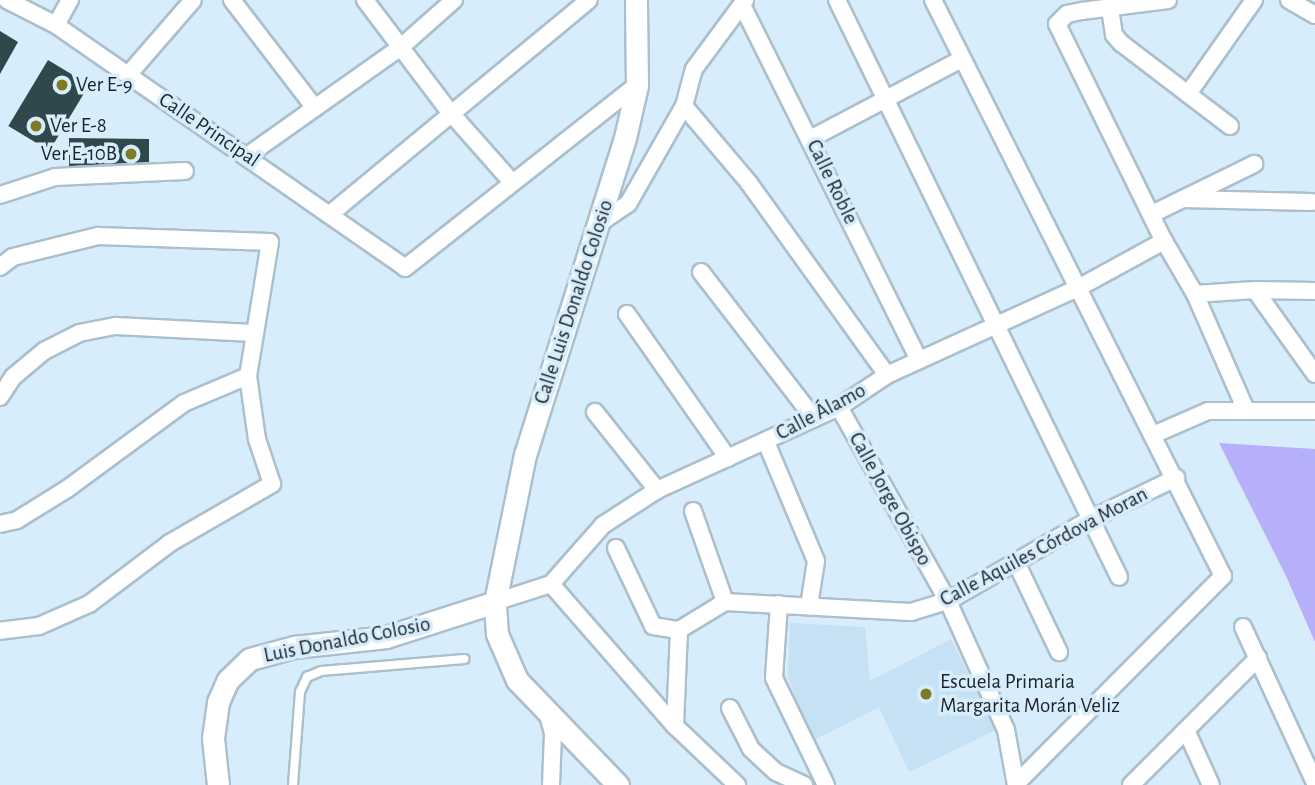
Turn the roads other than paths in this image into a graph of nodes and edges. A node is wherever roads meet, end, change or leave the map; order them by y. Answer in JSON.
{"nodes":[{"id":1,"x":7,"y":0,"type":"edge"},
{"id":2,"x":70,"y":0,"type":"edge"},
{"id":3,"x":193,"y":0,"type":"edge"},
{"id":4,"x":232,"y":0,"type":"edge"},
{"id":5,"x":365,"y":0,"type":"edge"},
{"id":6,"x":454,"y":0,"type":"edge"},
{"id":7,"x":589,"y":0,"type":"edge"},
{"id":8,"x":636,"y":0,"type":"edge"},
{"id":9,"x":837,"y":0,"type":"edge"},
{"id":10,"x":933,"y":0,"type":"edge"},
{"id":11,"x":1168,"y":0,"type":"edge"},
{"id":12,"x":1254,"y":0,"type":"edge"},
{"id":13,"x":1289,"y":0,"type":"edge"},
{"id":14,"x":744,"y":3,"type":"edge"},
{"id":15,"x":1110,"y":9,"type":"junction"},
{"id":16,"x":1315,"y":15,"type":"edge"},
{"id":17,"x":56,"y":25,"type":"junction"},
{"id":18,"x":401,"y":47,"type":"junction"},
{"id":19,"x":960,"y":60,"type":"junction"},
{"id":20,"x":128,"y":75,"type":"junction"},
{"id":21,"x":637,"y":85,"type":"junction"},
{"id":22,"x":1188,"y":94,"type":"junction"},
{"id":23,"x":883,"y":99,"type":"junction"},
{"id":24,"x":684,"y":106,"type":"junction"},
{"id":25,"x":315,"y":108,"type":"junction"},
{"id":26,"x":449,"y":111,"type":"junction"},
{"id":27,"x":1230,"y":126,"type":"dead end"},
{"id":28,"x":810,"y":138,"type":"junction"},
{"id":29,"x":247,"y":156,"type":"junction"},
{"id":30,"x":1254,"y":164,"type":"dead end"},
{"id":31,"x":185,"y":171,"type":"dead end"},
{"id":32,"x":510,"y":180,"type":"junction"},
{"id":33,"x":0,"y":195,"type":"edge"},
{"id":34,"x":1183,"y":199,"type":"junction"},
{"id":35,"x":1312,"y":202,"type":"dead end"},
{"id":36,"x":329,"y":215,"type":"junction"},
{"id":37,"x":1152,"y":215,"type":"junction"},
{"id":38,"x":598,"y":224,"type":"junction"},
{"id":39,"x":1164,"y":241,"type":"junction"},
{"id":40,"x":0,"y":267,"type":"edge"},
{"id":41,"x":702,"y":272,"type":"dead end"},
{"id":42,"x":1080,"y":287,"type":"junction"},
{"id":43,"x":1255,"y":290,"type":"junction"},
{"id":44,"x":1315,"y":291,"type":"edge"},
{"id":45,"x":1195,"y":294,"type":"junction"},
{"id":46,"x":628,"y":314,"type":"dead end"},
{"id":47,"x":998,"y":323,"type":"junction"},
{"id":48,"x":253,"y":333,"type":"junction"},
{"id":49,"x":919,"y":360,"type":"junction"},
{"id":50,"x":1315,"y":374,"type":"edge"},
{"id":51,"x":887,"y":375,"type":"junction"},
{"id":52,"x":248,"y":376,"type":"junction"},
{"id":53,"x":0,"y":397,"type":"edge"},
{"id":54,"x":839,"y":407,"type":"junction"},
{"id":55,"x":1246,"y":410,"type":"junction"},
{"id":56,"x":1315,"y":411,"type":"edge"},
{"id":57,"x":595,"y":412,"type":"dead end"},
{"id":58,"x":814,"y":418,"type":"junction"},
{"id":59,"x":1153,"y":435,"type":"junction"},
{"id":60,"x":766,"y":442,"type":"junction"},
{"id":61,"x":728,"y":457,"type":"junction"},
{"id":62,"x":1175,"y":478,"type":"junction"},
{"id":63,"x":657,"y":490,"type":"junction"},
{"id":64,"x":694,"y":511,"type":"dead end"},
{"id":65,"x":1089,"y":520,"type":"junction"},
{"id":66,"x":0,"y":524,"type":"edge"},
{"id":67,"x":615,"y":548,"type":"dead end"},
{"id":68,"x":1016,"y":562,"type":"junction"},
{"id":69,"x":1119,"y":577,"type":"dead end"},
{"id":70,"x":551,"y":584,"type":"junction"},
{"id":71,"x":948,"y":601,"type":"junction"},
{"id":72,"x":495,"y":602,"type":"junction"},
{"id":73,"x":725,"y":602,"type":"junction"},
{"id":74,"x":779,"y":604,"type":"junction"},
{"id":75,"x":809,"y":606,"type":"junction"},
{"id":76,"x":1243,"y":627,"type":"dead end"},
{"id":77,"x":679,"y":630,"type":"junction"},
{"id":78,"x":0,"y":631,"type":"edge"},
{"id":79,"x":1059,"y":652,"type":"dead end"},
{"id":80,"x":1258,"y":658,"type":"junction"},
{"id":81,"x":464,"y":659,"type":"dead end"},
{"id":82,"x":730,"y":708,"type":"dead end"},
{"id":83,"x":546,"y":709,"type":"junction"},
{"id":84,"x":675,"y":726,"type":"junction"},
{"id":85,"x":1186,"y":730,"type":"junction"},
{"id":86,"x":1315,"y":783,"type":"edge"},
{"id":87,"x":1016,"y":784,"type":"edge"},
{"id":88,"x":218,"y":785,"type":"edge"},
{"id":89,"x":293,"y":785,"type":"edge"},
{"id":90,"x":551,"y":785,"type":"edge"},
{"id":91,"x":618,"y":785,"type":"edge"},
{"id":92,"x":737,"y":785,"type":"edge"},
{"id":93,"x":804,"y":785,"type":"edge"},
{"id":94,"x":826,"y":785,"type":"edge"},
{"id":95,"x":1131,"y":785,"type":"edge"},
{"id":96,"x":1211,"y":785,"type":"edge"}],
"edges":[{"from":1,"to":17,"type":"street","name":"Calle Principal"},
{"from":2,"to":17,"type":"street"},
{"from":3,"to":20,"type":"street"},
{"from":4,"to":25,"type":"street"},
{"from":5,"to":18,"type":"street"},
{"from":6,"to":18,"type":"street"},
{"from":7,"to":26,"type":"street"},
{"from":8,"to":21,"type":"street","name":"Calle Luis Donaldo Colosio"},
{"from":9,"to":23,"type":"street"},
{"from":10,"to":19,"type":"street"},
{"from":11,"to":15,"type":"street"},
{"from":12,"to":22,"type":"street"},
{"from":13,"to":16,"type":"street"},
{"from":14,"to":24,"type":"street"},
{"from":14,"to":28,"type":"street","name":"Calle Roble"},
{"from":15,"to":22,"type":"street"},
{"from":15,"to":37,"type":"street"},
{"from":17,"to":20,"type":"street","name":"Calle Principal"},
{"from":18,"to":25,"type":"street"},
{"from":18,"to":26,"type":"street"},
{"from":19,"to":23,"type":"street"},
{"from":19,"to":42,"type":"street"},
{"from":20,"to":29,"type":"street","name":"Calle Principal"},
{"from":21,"to":32,"type":"street"},
{"from":21,"to":38,"type":"street","name":"Calle Luis Donaldo Colosio"},
{"from":22,"to":27,"type":"street"},
{"from":23,"to":28,"type":"street"},
{"from":23,"to":47,"type":"street"},
{"from":24,"to":38,"type":"street"},
{"from":24,"to":51,"type":"street"},
{"from":25,"to":29,"type":"street"},
{"from":26,"to":32,"type":"street"},
{"from":26,"to":36,"type":"street"},
{"from":28,"to":49,"type":"street","name":"Calle Roble"},
{"from":29,"to":36,"type":"street","name":"Calle Principal"},
{"from":30,"to":34,"type":"street"},
{"from":31,"to":33,"type":"street"},
{"from":32,"to":36,"type":"street","name":"Calle Principal"},
{"from":34,"to":35,"type":"street"},
{"from":34,"to":37,"type":"street"},
{"from":37,"to":39,"type":"street"},
{"from":38,"to":72,"type":"street","name":"Calle Luis Donaldo Colosio"},
{"from":39,"to":42,"type":"street","name":"Calle Álamo"},
{"from":39,"to":45,"type":"street"},
{"from":40,"to":48,"type":"street"},
{"from":41,"to":58,"type":"street"},
{"from":42,"to":47,"type":"street","name":"Calle Álamo"},
{"from":42,"to":59,"type":"street"},
{"from":43,"to":44,"type":"street"},
{"from":43,"to":45,"type":"street"},
{"from":43,"to":50,"type":"street"},
{"from":45,"to":55,"type":"street"},
{"from":46,"to":61,"type":"street"},
{"from":47,"to":49,"type":"street","name":"Calle Álamo"},
{"from":47,"to":65,"type":"street"},
{"from":48,"to":52,"type":"street"},
{"from":48,"to":53,"type":"street"},
{"from":49,"to":51,"type":"street","name":"Calle Álamo"},
{"from":51,"to":54,"type":"street","name":"Calle Álamo"},
{"from":52,"to":66,"type":"street"},
{"from":52,"to":78,"type":"street"},
{"from":54,"to":58,"type":"street","name":"Calle Álamo"},
{"from":54,"to":71,"type":"street","name":"Calle Jorge Obispo"},
{"from":55,"to":56,"type":"street"},
{"from":55,"to":59,"type":"street"},
{"from":57,"to":63,"type":"street"},
{"from":58,"to":60,"type":"street","name":"Calle Álamo"},
{"from":59,"to":62,"type":"street"},
{"from":60,"to":61,"type":"street","name":"Calle Álamo"},
{"from":60,"to":75,"type":"street"},
{"from":61,"to":63,"type":"street","name":"Calle Álamo"},
{"from":62,"to":65,"type":"street","name":"Calle Aquiles Córdova Moran"},
{"from":62,"to":87,"type":"street"},
{"from":63,"to":70,"type":"street","name":"Calle Álamo"},
{"from":64,"to":73,"type":"street"},
{"from":65,"to":68,"type":"street","name":"Calle Aquiles Córdova Moran"},
{"from":65,"to":69,"type":"street"},
{"from":67,"to":77,"type":"street"},
{"from":68,"to":71,"type":"street","name":"Calle Aquiles Córdova Moran"},
{"from":68,"to":79,"type":"street"},
{"from":70,"to":72,"type":"street"},
{"from":70,"to":84,"type":"street"},
{"from":71,"to":75,"type":"street","name":"Calle Aquiles Córdova Moran"},
{"from":71,"to":87,"type":"street","name":"Calle Jorge Obispo"},
{"from":72,"to":83,"type":"street","name":"Calle Luis Donaldo Colosio"},
{"from":72,"to":88,"type":"street","name":"Luis Donaldo Colosio"},
{"from":73,"to":74,"type":"street","name":"Calle Aquiles Córdova Moran"},
{"from":73,"to":77,"type":"street"},
{"from":74,"to":75,"type":"street","name":"Calle Aquiles Córdova Moran"},
{"from":74,"to":94,"type":"street"},
{"from":76,"to":80,"type":"street"},
{"from":77,"to":84,"type":"street"},
{"from":80,"to":85,"type":"street"},
{"from":80,"to":86,"type":"street"},
{"from":81,"to":89,"type":"lane"},
{"from":82,"to":93,"type":"street"},
{"from":83,"to":90,"type":"street"},
{"from":83,"to":91,"type":"street","name":"Calle Luis Donaldo Colosio"},
{"from":84,"to":92,"type":"street"},
{"from":85,"to":95,"type":"street"},
{"from":85,"to":96,"type":"street"}]}
